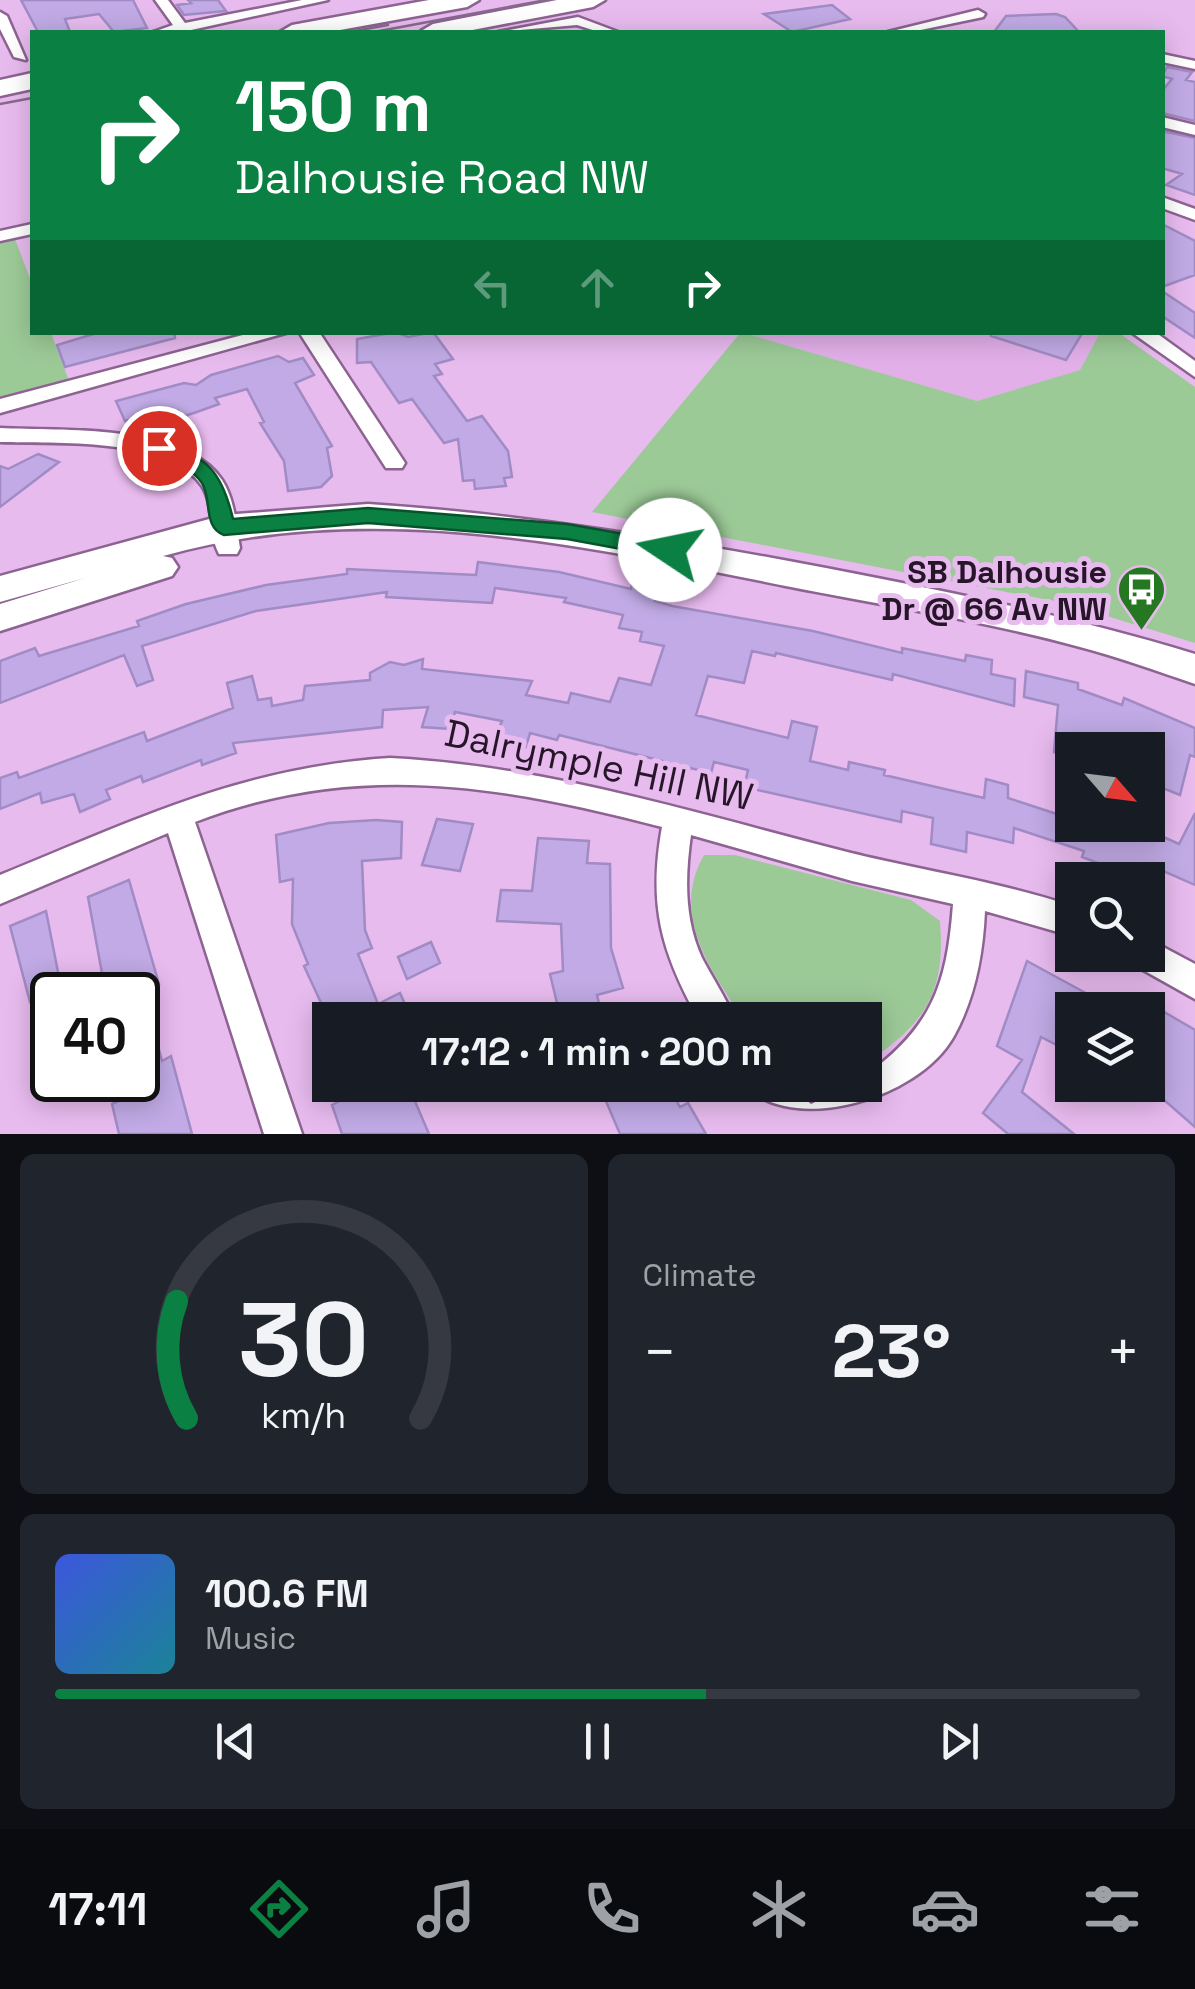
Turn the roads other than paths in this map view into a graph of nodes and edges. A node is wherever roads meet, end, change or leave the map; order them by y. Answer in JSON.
{"nodes":[{"id":1,"x":160,"y":0,"type":"edge"},
{"id":2,"x":322,"y":0,"type":"edge"},
{"id":3,"x":467,"y":0,"type":"edge"},
{"id":4,"x":593,"y":0,"type":"edge"},
{"id":5,"x":978,"y":14,"type":"dead end"},
{"id":6,"x":0,"y":16,"type":"edge"},
{"id":7,"x":182,"y":28,"type":"junction"},
{"id":8,"x":170,"y":30,"type":"edge"},
{"id":9,"x":303,"y":30,"type":"edge"},
{"id":10,"x":436,"y":30,"type":"edge"},
{"id":11,"x":518,"y":30,"type":"edge"},
{"id":12,"x":607,"y":30,"type":"edge"},
{"id":13,"x":904,"y":30,"type":"edge"},
{"id":14,"x":1165,"y":59,"type":"edge"},
{"id":15,"x":0,"y":61,"type":"edge"},
{"id":16,"x":1195,"y":65,"type":"edge"},
{"id":17,"x":30,"y":67,"type":"edge"},
{"id":18,"x":0,"y":80,"type":"edge"},
{"id":19,"x":0,"y":88,"type":"edge"},
{"id":20,"x":30,"y":109,"type":"edge"},
{"id":21,"x":0,"y":116,"type":"edge"},
{"id":22,"x":1165,"y":123,"type":"edge"},
{"id":23,"x":1195,"y":130,"type":"edge"},
{"id":24,"x":1165,"y":203,"type":"edge"},
{"id":25,"x":1195,"y":215,"type":"edge"},
{"id":26,"x":30,"y":229,"type":"edge"},
{"id":27,"x":0,"y":236,"type":"edge"},
{"id":28,"x":268,"y":335,"type":"edge"},
{"id":29,"x":311,"y":335,"type":"edge"},
{"id":30,"x":1145,"y":335,"type":"edge"},
{"id":31,"x":1195,"y":371,"type":"edge"},
{"id":32,"x":76,"y":387,"type":"junction"},
{"id":33,"x":0,"y":406,"type":"edge"},
{"id":34,"x":0,"y":435,"type":"edge"},
{"id":35,"x":57,"y":439,"type":"junction"},
{"id":36,"x":394,"y":463,"type":"dead end"},
{"id":37,"x":226,"y":538,"type":"junction"},
{"id":38,"x":0,"y":590,"type":"edge"},
{"id":39,"x":0,"y":618,"type":"edge"},
{"id":40,"x":1195,"y":669,"type":"edge"},
{"id":41,"x":179,"y":819,"type":"junction"},
{"id":42,"x":678,"y":822,"type":"junction"},
{"id":43,"x":0,"y":890,"type":"edge"},
{"id":44,"x":970,"y":892,"type":"junction"},
{"id":45,"x":1055,"y":915,"type":"edge"},
{"id":46,"x":1165,"y":965,"type":"edge"},
{"id":47,"x":1195,"y":983,"type":"edge"},
{"id":48,"x":709,"y":1002,"type":"edge"},
{"id":49,"x":882,"y":1086,"type":"edge"},
{"id":50,"x":779,"y":1102,"type":"edge"},
{"id":51,"x":856,"y":1102,"type":"edge"},
{"id":52,"x":283,"y":1134,"type":"edge"}],
"edges":[{"from":1,"to":7,"type":"street"},
{"from":2,"to":7,"type":"street"},
{"from":3,"to":9,"type":"highway"},
{"from":4,"to":10,"type":"highway"},
{"from":5,"to":13,"type":"street"},
{"from":6,"to":17,"type":"street"},
{"from":7,"to":8,"type":"street"},
{"from":11,"to":12,"type":"street"},
{"from":14,"to":16,"type":"street"},
{"from":15,"to":17,"type":"street"},
{"from":17,"to":18,"type":"highway"},
{"from":17,"to":19,"type":"highway"},
{"from":20,"to":21,"type":"highway"},
{"from":22,"to":23,"type":"street"},
{"from":24,"to":25,"type":"street"},
{"from":26,"to":27,"type":"street"},
{"from":28,"to":32,"type":"street"},
{"from":29,"to":36,"type":"street"},
{"from":30,"to":31,"type":"street"},
{"from":32,"to":33,"type":"street"},
{"from":32,"to":35,"type":"street"},
{"from":34,"to":35,"type":"street"},
{"from":35,"to":37,"type":"street"},
{"from":37,"to":38,"type":"street"},
{"from":37,"to":39,"type":"street"},
{"from":37,"to":40,"type":"street"},
{"from":41,"to":42,"type":"street","name":"Dalrymple Hill NW"},
{"from":41,"to":43,"type":"street","name":"Dalrymple Hill NW"},
{"from":41,"to":52,"type":"street"},
{"from":42,"to":44,"type":"street","name":"Dalrymple Hill NW"},
{"from":42,"to":48,"type":"street"},
{"from":44,"to":45,"type":"street","name":"Dalrymple Hill NW"},
{"from":44,"to":49,"type":"street"},
{"from":46,"to":47,"type":"street"},
{"from":50,"to":51,"type":"street"}]}
